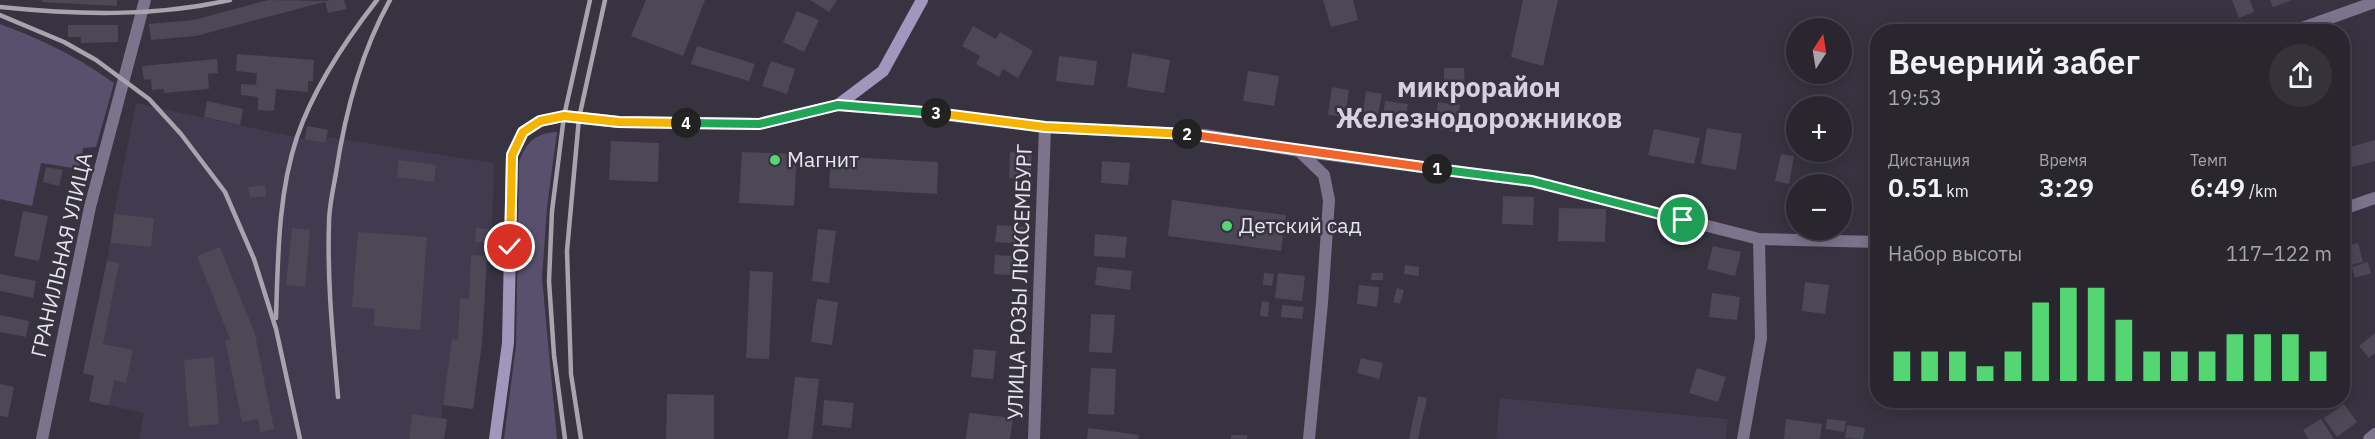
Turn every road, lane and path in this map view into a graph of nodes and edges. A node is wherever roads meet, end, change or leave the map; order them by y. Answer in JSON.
{"nodes":[{"id":1,"x":145,"y":0,"type":"edge"},
{"id":2,"x":922,"y":0,"type":"edge"},
{"id":3,"x":2375,"y":2,"type":"edge"},
{"id":4,"x":2313,"y":24,"type":"edge"},
{"id":5,"x":838,"y":105,"type":"junction"},
{"id":6,"x":1045,"y":127,"type":"junction"},
{"id":7,"x":1299,"y":151,"type":"junction"},
{"id":8,"x":2375,"y":198,"type":"edge"},
{"id":9,"x":2350,"y":207,"type":"edge"},
{"id":10,"x":1759,"y":239,"type":"junction"},
{"id":11,"x":1870,"y":242,"type":"edge"},
{"id":12,"x":2375,"y":434,"type":"edge"},
{"id":13,"x":42,"y":439,"type":"edge"},
{"id":14,"x":495,"y":439,"type":"edge"},
{"id":15,"x":1034,"y":439,"type":"edge"},
{"id":16,"x":1309,"y":439,"type":"edge"},
{"id":17,"x":1743,"y":439,"type":"edge"},
{"id":18,"x":2369,"y":439,"type":"edge"}],
"edges":[{"from":1,"to":13,"type":"street","name":"ГРАНИЛЬНАЯ УЛИЦА"},
{"from":2,"to":5,"type":"street"},
{"from":3,"to":4,"type":"street"},
{"from":5,"to":6,"type":"street"},
{"from":5,"to":14,"type":"street"},
{"from":6,"to":7,"type":"street"},
{"from":6,"to":15,"type":"street","name":"УЛИЦА РОЗЫ ЛЮКСЕМБУРГ"},
{"from":7,"to":10,"type":"street"},
{"from":7,"to":16,"type":"street"},
{"from":8,"to":9,"type":"street"},
{"from":10,"to":11,"type":"street"},
{"from":10,"to":17,"type":"street"},
{"from":12,"to":18,"type":"street"}]}
